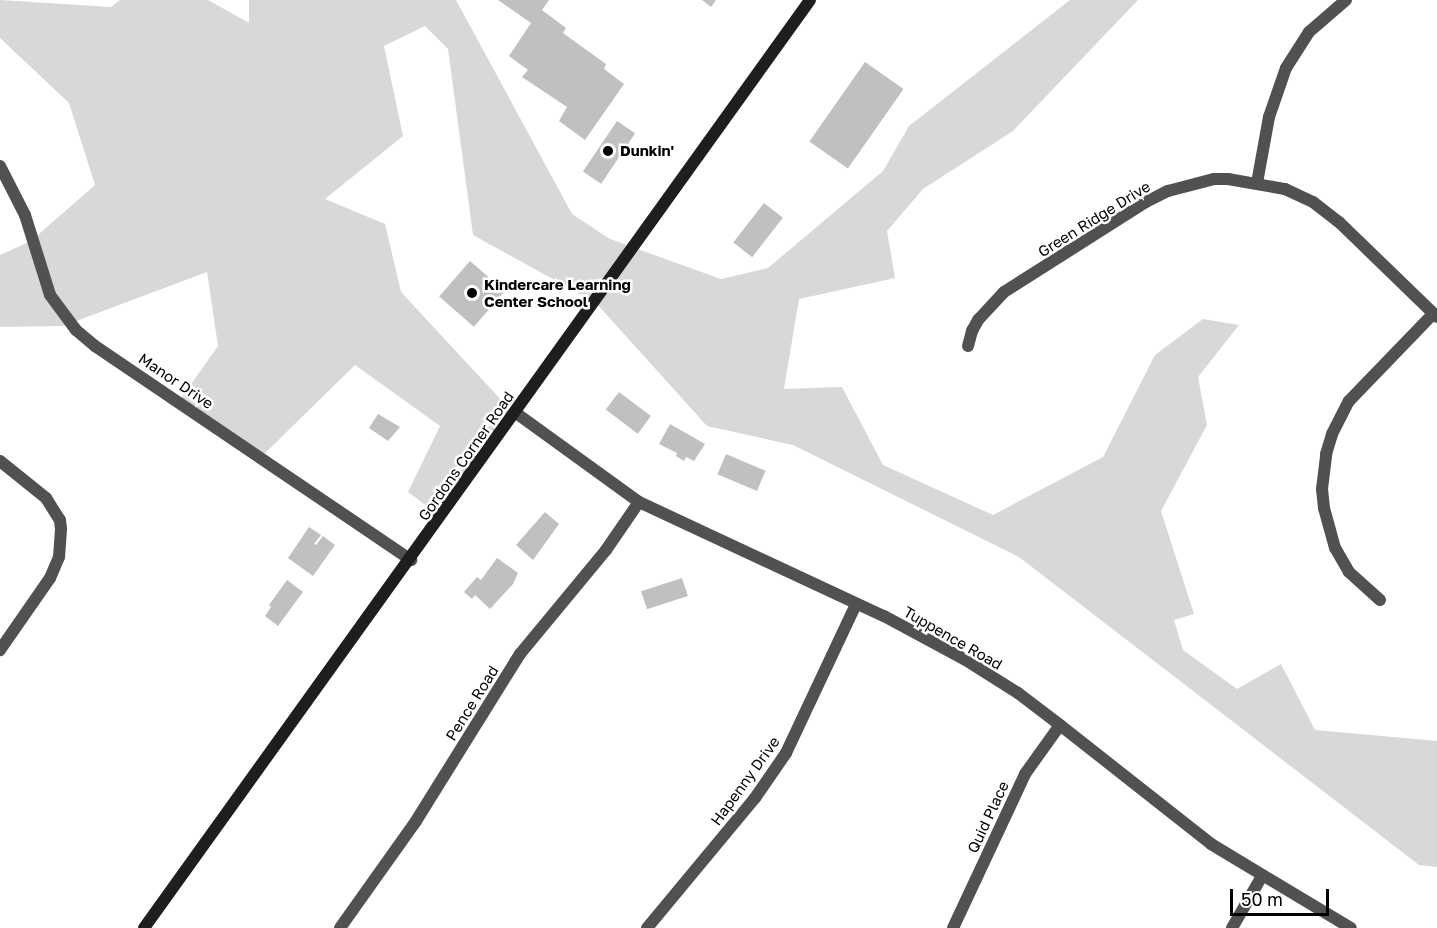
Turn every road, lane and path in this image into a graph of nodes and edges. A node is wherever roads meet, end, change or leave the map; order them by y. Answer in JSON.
{"nodes":[{"id":1,"x":810,"y":0,"type":"edge"},
{"id":2,"x":1346,"y":0,"type":"edge"},
{"id":3,"x":0,"y":165,"type":"edge"},
{"id":4,"x":1257,"y":183,"type":"junction"},
{"id":5,"x":1435,"y":315,"type":"edge"},
{"id":6,"x":968,"y":346,"type":"dead end"},
{"id":7,"x":516,"y":413,"type":"junction"},
{"id":8,"x":0,"y":461,"type":"edge"},
{"id":9,"x":639,"y":502,"type":"junction"},
{"id":10,"x":411,"y":560,"type":"junction"},
{"id":11,"x":1380,"y":600,"type":"dead end"},
{"id":12,"x":856,"y":604,"type":"junction"},
{"id":13,"x":0,"y":650,"type":"edge"},
{"id":14,"x":1060,"y":725,"type":"junction"},
{"id":15,"x":1262,"y":876,"type":"junction"},
{"id":16,"x":144,"y":928,"type":"edge"},
{"id":17,"x":339,"y":928,"type":"edge"},
{"id":18,"x":647,"y":928,"type":"edge"},
{"id":19,"x":953,"y":928,"type":"edge"},
{"id":20,"x":1232,"y":928,"type":"edge"},
{"id":21,"x":1352,"y":928,"type":"edge"}],
"edges":[{"from":1,"to":7,"type":"street","name":"Gordons Corner Road"},
{"from":2,"to":4,"type":"street"},
{"from":3,"to":10,"type":"street","name":"Manor Drive"},
{"from":4,"to":5,"type":"street","name":"Green Ridge Drive"},
{"from":4,"to":6,"type":"street","name":"Green Ridge Drive"},
{"from":5,"to":11,"type":"street"},
{"from":7,"to":9,"type":"street","name":"Tuppence Road"},
{"from":7,"to":10,"type":"street","name":"Gordons Corner Road"},
{"from":8,"to":13,"type":"street"},
{"from":9,"to":12,"type":"street","name":"Tuppence Road"},
{"from":9,"to":17,"type":"street","name":"Pence Road"},
{"from":10,"to":16,"type":"street","name":"Gordons Corner Road"},
{"from":12,"to":14,"type":"street","name":"Tuppence Road"},
{"from":12,"to":18,"type":"street","name":"Hapenny Drive"},
{"from":14,"to":15,"type":"street","name":"Tuppence Road"},
{"from":14,"to":19,"type":"street","name":"Quid Place"},
{"from":15,"to":20,"type":"street"},
{"from":15,"to":21,"type":"street","name":"Tuppence Road"}]}
